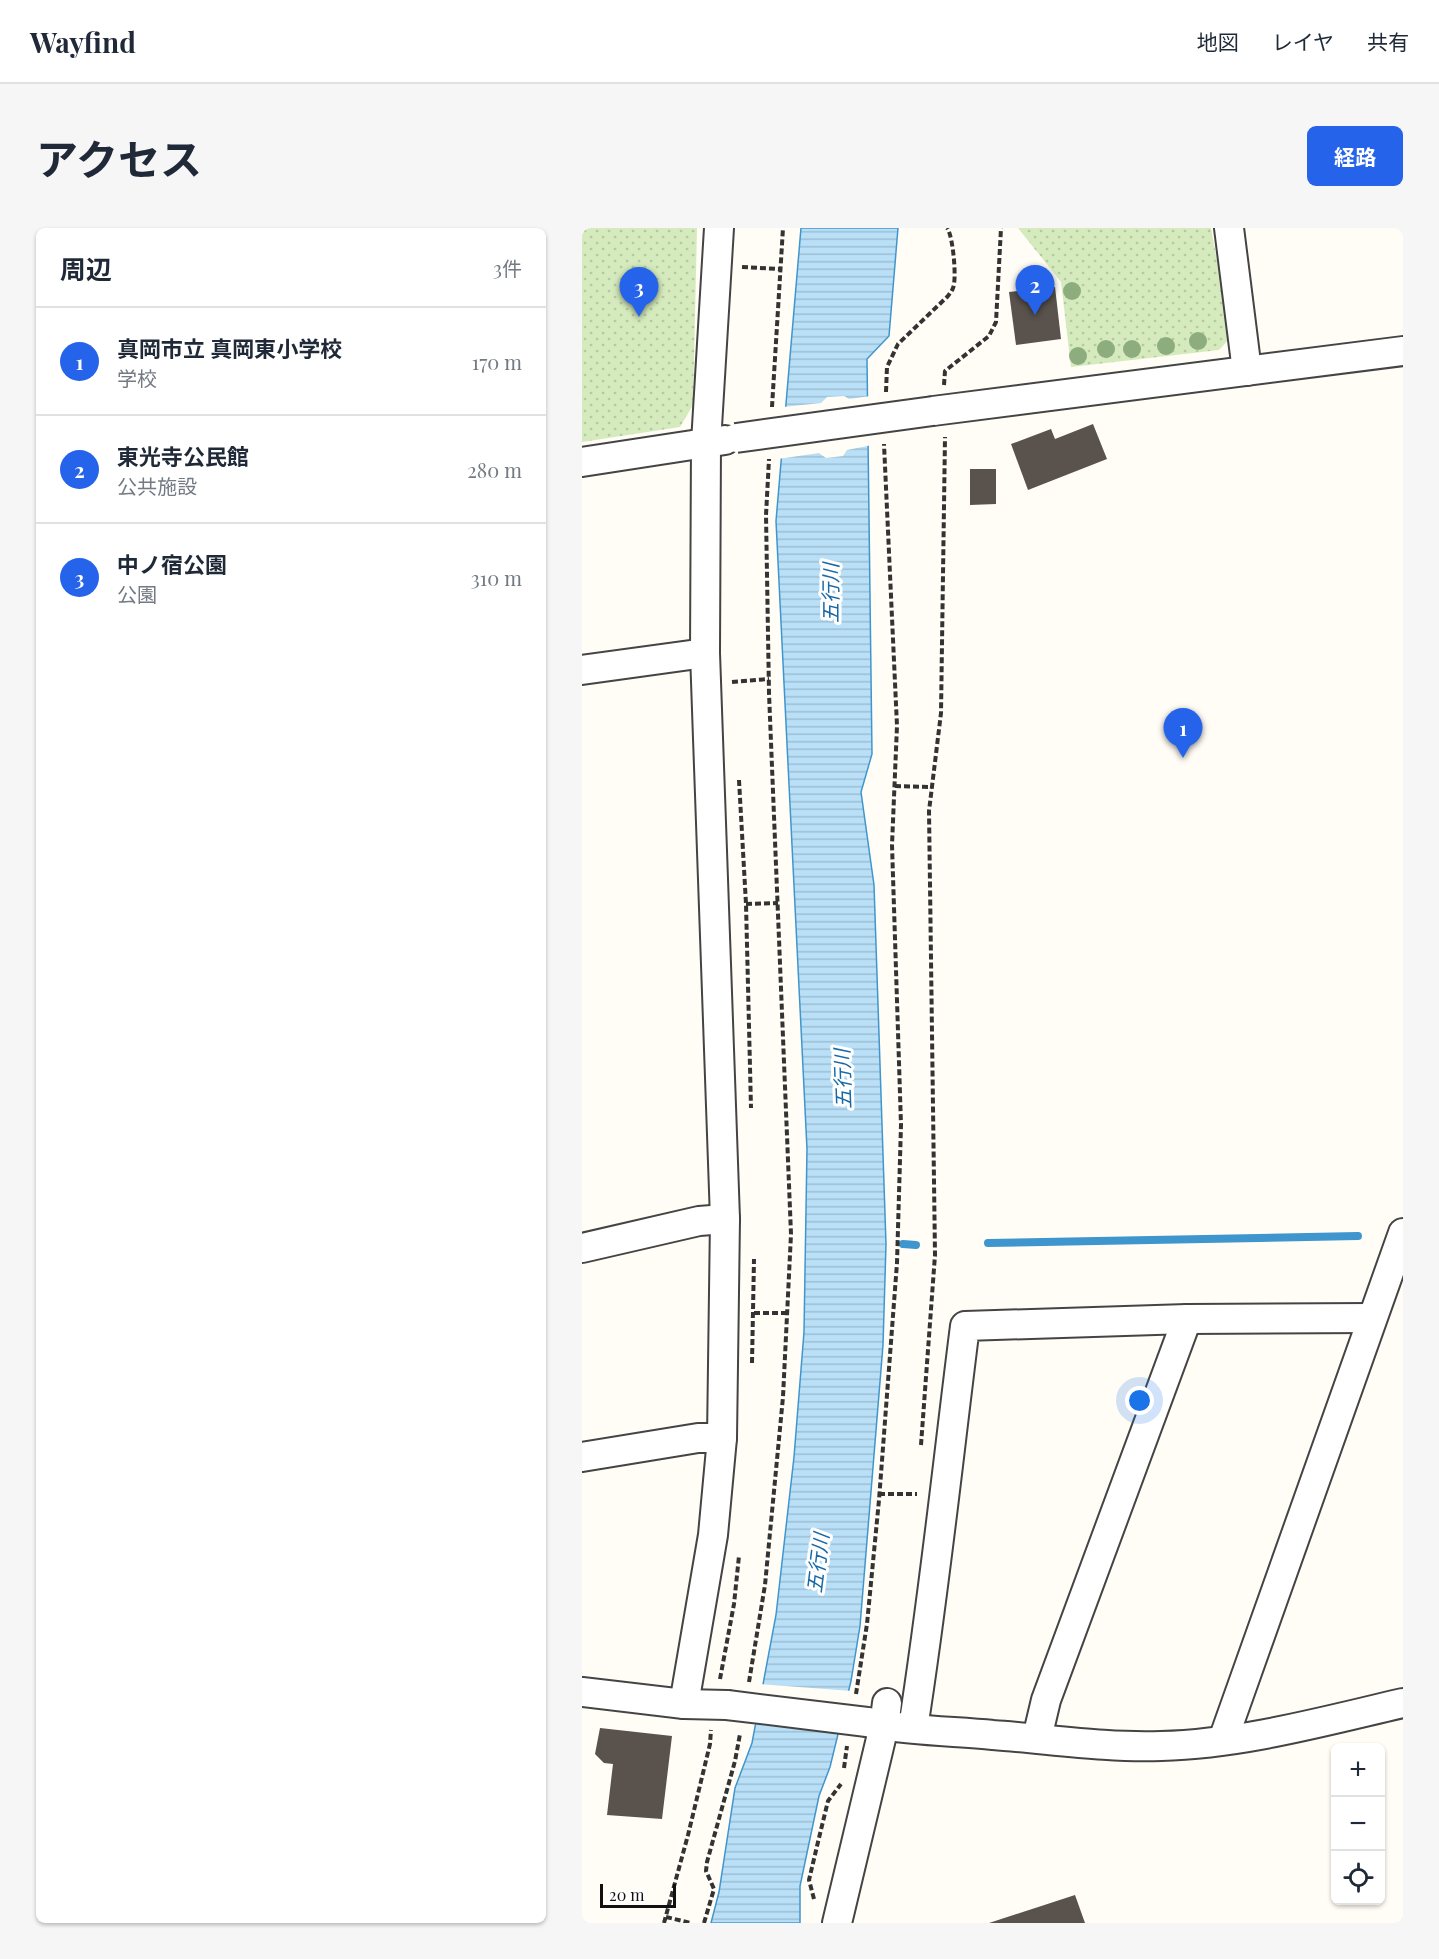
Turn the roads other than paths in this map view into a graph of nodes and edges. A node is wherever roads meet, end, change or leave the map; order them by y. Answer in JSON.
{"nodes":[{"id":1,"x":719,"y":228,"type":"edge"},
{"id":2,"x":1229,"y":228,"type":"edge"},
{"id":3,"x":1403,"y":351,"type":"edge"},
{"id":4,"x":1247,"y":371,"type":"junction"},
{"id":5,"x":706,"y":443,"type":"junction"},
{"id":6,"x":582,"y":462,"type":"edge"},
{"id":7,"x":705,"y":653,"type":"junction"},
{"id":8,"x":582,"y":670,"type":"edge"},
{"id":9,"x":725,"y":1219,"type":"junction"},
{"id":10,"x":1403,"y":1233,"type":"edge"},
{"id":11,"x":582,"y":1248,"type":"edge"},
{"id":12,"x":1372,"y":1318,"type":"junction"},
{"id":13,"x":1187,"y":1319,"type":"junction"},
{"id":14,"x":722,"y":1438,"type":"junction"},
{"id":15,"x":582,"y":1457,"type":"edge"},
{"id":16,"x":582,"y":1692,"type":"edge"},
{"id":17,"x":1403,"y":1703,"type":"edge"},
{"id":18,"x":684,"y":1704,"type":"junction"},
{"id":19,"x":868,"y":1718,"type":"junction"},
{"id":20,"x":913,"y":1728,"type":"junction"},
{"id":21,"x":1037,"y":1738,"type":"junction"},
{"id":22,"x":1223,"y":1740,"type":"junction"},
{"id":23,"x":837,"y":1923,"type":"edge"}],
"edges":[{"from":1,"to":5,"type":"street"},
{"from":2,"to":4,"type":"street"},
{"from":3,"to":4,"type":"street"},
{"from":4,"to":5,"type":"street","bridge":true},
{"from":5,"to":6,"type":"street"},
{"from":5,"to":7,"type":"street"},
{"from":7,"to":8,"type":"street"},
{"from":7,"to":9,"type":"street"},
{"from":9,"to":11,"type":"street"},
{"from":9,"to":14,"type":"street"},
{"from":10,"to":12,"type":"street"},
{"from":12,"to":13,"type":"street"},
{"from":12,"to":22,"type":"street"},
{"from":13,"to":20,"type":"street"},
{"from":13,"to":21,"type":"street"},
{"from":14,"to":15,"type":"street"},
{"from":14,"to":18,"type":"street"},
{"from":16,"to":18,"type":"street"},
{"from":17,"to":22,"type":"street"},
{"from":18,"to":19,"type":"street","bridge":true},
{"from":19,"to":20,"type":"street"},
{"from":19,"to":23,"type":"street"},
{"from":20,"to":21,"type":"street"},
{"from":21,"to":22,"type":"street"}]}
